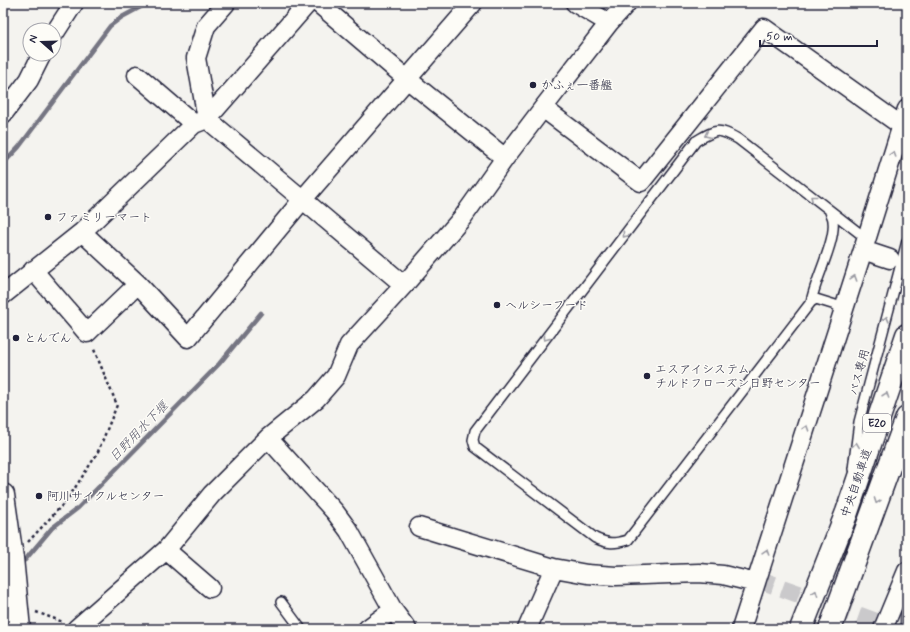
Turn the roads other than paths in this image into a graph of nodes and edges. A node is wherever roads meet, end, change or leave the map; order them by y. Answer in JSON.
{"nodes":[{"id":1,"x":74,"y":3,"type":"edge"},
{"id":2,"x":226,"y":3,"type":"edge"},
{"id":3,"x":473,"y":3,"type":"edge"},
{"id":4,"x":575,"y":3,"type":"edge"},
{"id":5,"x":627,"y":3,"type":"edge"},
{"id":6,"x":319,"y":4,"type":"edge"},
{"id":7,"x":62,"y":22,"type":"edge"},
{"id":8,"x":609,"y":23,"type":"junction"},
{"id":9,"x":38,"y":62,"type":"edge"},
{"id":10,"x":137,"y":75,"type":"dead end"},
{"id":11,"x":407,"y":79,"type":"junction"},
{"id":12,"x":543,"y":108,"type":"junction"},
{"id":13,"x":907,"y":108,"type":"edge"},
{"id":14,"x":3,"y":114,"type":"edge"},
{"id":15,"x":201,"y":121,"type":"junction"},
{"id":16,"x":902,"y":126,"type":"junction"},
{"id":17,"x":505,"y":158,"type":"junction"},
{"id":18,"x":303,"y":199,"type":"junction"},
{"id":19,"x":830,"y":211,"type":"junction"},
{"id":20,"x":82,"y":232,"type":"junction"},
{"id":21,"x":907,"y":241,"type":"edge"},
{"id":22,"x":865,"y":244,"type":"junction"},
{"id":23,"x":890,"y":259,"type":"dead end"},
{"id":24,"x":33,"y":270,"type":"junction"},
{"id":25,"x":138,"y":284,"type":"junction"},
{"id":26,"x":404,"y":285,"type":"junction"},
{"id":27,"x":3,"y":295,"type":"edge"},
{"id":28,"x":811,"y":302,"type":"junction"},
{"id":29,"x":845,"y":308,"type":"junction"},
{"id":30,"x":907,"y":335,"type":"edge"},
{"id":31,"x":907,"y":418,"type":"edge"},
{"id":32,"x":907,"y":437,"type":"edge"},
{"id":33,"x":268,"y":438,"type":"junction"},
{"id":34,"x":891,"y":465,"type":"junction"},
{"id":35,"x":4,"y":507,"type":"edge"},
{"id":36,"x":847,"y":512,"type":"junction"},
{"id":37,"x":419,"y":528,"type":"dead end"},
{"id":38,"x":166,"y":550,"type":"junction"},
{"id":39,"x":8,"y":565,"type":"edge"},
{"id":40,"x":554,"y":568,"type":"junction"},
{"id":41,"x":907,"y":571,"type":"edge"},
{"id":42,"x":756,"y":583,"type":"junction"},
{"id":43,"x":210,"y":588,"type":"dead end"},
{"id":44,"x":282,"y":602,"type":"dead end"},
{"id":45,"x":393,"y":610,"type":"junction"},
{"id":46,"x":77,"y":628,"type":"edge"},
{"id":47,"x":19,"y":629,"type":"edge"},
{"id":48,"x":301,"y":629,"type":"edge"},
{"id":49,"x":367,"y":629,"type":"edge"},
{"id":50,"x":406,"y":629,"type":"edge"},
{"id":51,"x":527,"y":629,"type":"edge"},
{"id":52,"x":741,"y":629,"type":"edge"},
{"id":53,"x":801,"y":629,"type":"edge"},
{"id":54,"x":830,"y":629,"type":"edge"},
{"id":55,"x":884,"y":629,"type":"edge"}],
"edges":[{"from":1,"to":7,"type":"street"},
{"from":2,"to":15,"type":"street"},
{"from":3,"to":11,"type":"street"},
{"from":4,"to":8,"type":"street"},
{"from":5,"to":8,"type":"street"},
{"from":6,"to":11,"type":"street"},
{"from":6,"to":15,"type":"street"},
{"from":8,"to":12,"type":"street"},
{"from":9,"to":14,"type":"street"},
{"from":10,"to":15,"type":"street"},
{"from":11,"to":17,"type":"street"},
{"from":11,"to":18,"type":"street"},
{"from":12,"to":16,"type":"street"},
{"from":12,"to":17,"type":"street"},
{"from":13,"to":16,"type":"street"},
{"from":15,"to":18,"type":"street"},
{"from":15,"to":20,"type":"street"},
{"from":22,"to":16,"type":"street","one_way":true},
{"from":17,"to":26,"type":"street"},
{"from":18,"to":25,"type":"street"},
{"from":18,"to":26,"type":"street"},
{"from":19,"to":22,"type":"lane"},
{"from":19,"to":28,"type":"lane"},
{"from":19,"to":28,"type":"lane","one_way":true},
{"from":20,"to":24,"type":"street"},
{"from":20,"to":25,"type":"street"},
{"from":36,"to":21,"type":"lane","name":"バス専用","one_way":true},
{"from":22,"to":23,"type":"street"},
{"from":29,"to":22,"type":"street","one_way":true},
{"from":24,"to":25,"type":"street"},
{"from":24,"to":27,"type":"street"},
{"from":26,"to":33,"type":"street"},
{"from":28,"to":29,"type":"lane"},
{"from":42,"to":29,"type":"street","one_way":true},
{"from":36,"to":30,"type":"main road","name":"中央自動車道","number":"E20","one_way":true},
{"from":31,"to":34,"type":"main road","number":"E20"},
{"from":32,"to":34,"type":"lane"},
{"from":33,"to":38,"type":"street"},
{"from":33,"to":45,"type":"street"},
{"from":34,"to":54,"type":"main road","number":"E20","one_way":true},
{"from":35,"to":39,"type":"main road"},
{"from":53,"to":36,"type":"main road","name":"中央自動車道","number":"E20","one_way":true},
{"from":37,"to":40,"type":"street"},
{"from":38,"to":43,"type":"street"},
{"from":38,"to":46,"type":"street"},
{"from":39,"to":47,"type":"main road"},
{"from":40,"to":42,"type":"street"},
{"from":40,"to":51,"type":"street"},
{"from":41,"to":55,"type":"street"},
{"from":42,"to":52,"type":"street"},
{"from":44,"to":48,"type":"lane"},
{"from":45,"to":49,"type":"street"},
{"from":45,"to":50,"type":"street"}]}
